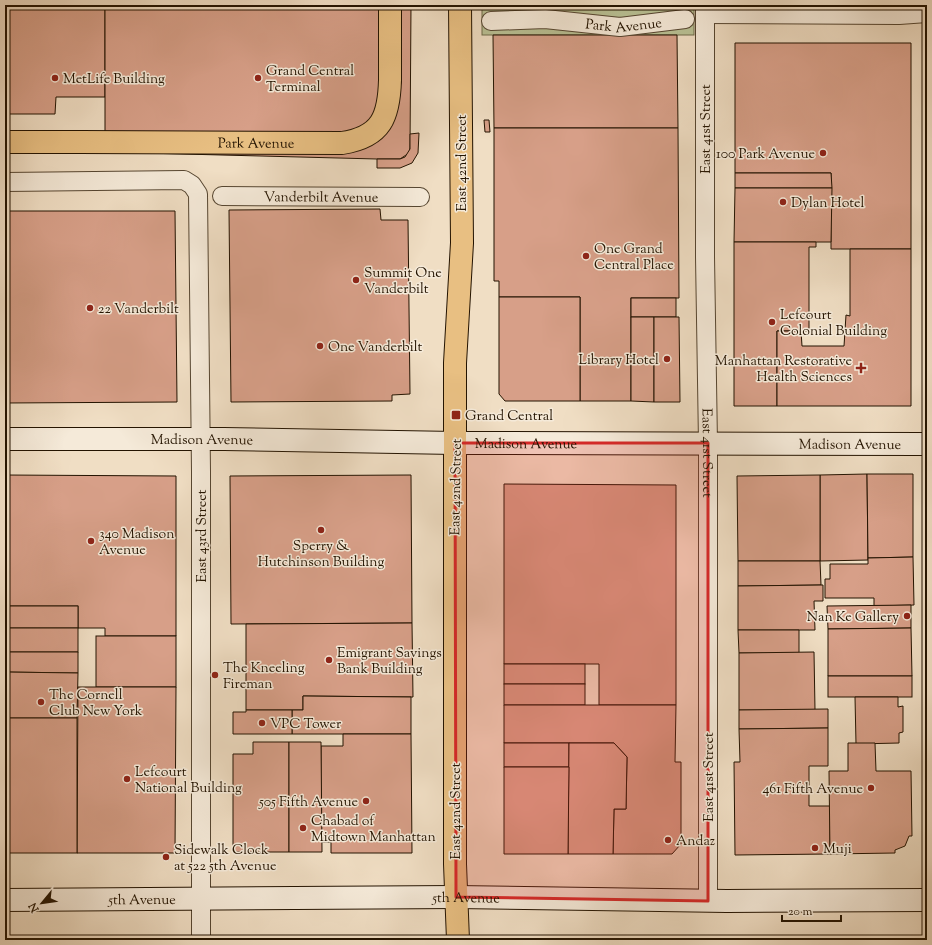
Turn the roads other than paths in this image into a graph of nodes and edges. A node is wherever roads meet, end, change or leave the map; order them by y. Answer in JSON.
{"nodes":[{"id":1,"x":390,"y":5,"type":"edge"},
{"id":2,"x":460,"y":5,"type":"edge"},
{"id":3,"x":705,"y":9,"type":"edge"},
{"id":4,"x":927,"y":13,"type":"edge"},
{"id":5,"x":685,"y":19,"type":"dead end"},
{"id":6,"x":491,"y":22,"type":"dead end"},
{"id":7,"x":5,"y":142,"type":"edge"},
{"id":8,"x":5,"y":182,"type":"edge"},
{"id":9,"x":222,"y":196,"type":"dead end"},
{"id":10,"x":420,"y":197,"type":"dead end"},
{"id":11,"x":5,"y":439,"type":"edge"},
{"id":12,"x":200,"y":439,"type":"junction"},
{"id":13,"x":456,"y":443,"type":"junction"},
{"id":14,"x":708,"y":443,"type":"junction"},
{"id":15,"x":927,"y":444,"type":"edge"},
{"id":16,"x":456,"y":897,"type":"junction"},
{"id":17,"x":5,"y":900,"type":"edge"},
{"id":18,"x":200,"y":900,"type":"junction"},
{"id":19,"x":927,"y":900,"type":"edge"},
{"id":20,"x":708,"y":901,"type":"junction"},
{"id":21,"x":201,"y":940,"type":"edge"},
{"id":22,"x":458,"y":940,"type":"edge"}],
"edges":[{"from":1,"to":7,"type":"main road","name":"Park Avenue","bridge":true},
{"from":2,"to":13,"type":"main road","name":"East 42nd Street"},
{"from":3,"to":4,"type":"street"},
{"from":3,"to":14,"type":"street","name":"East 41st Street"},
{"from":5,"to":6,"type":"street","name":"Park Avenue"},
{"from":8,"to":12,"type":"street","name":"East 43rd Street"},
{"from":9,"to":10,"type":"street","name":"Vanderbilt Avenue"},
{"from":11,"to":12,"type":"main road","name":"Madison Avenue"},
{"from":12,"to":13,"type":"main road","name":"Madison Avenue"},
{"from":12,"to":18,"type":"street","name":"East 43rd Street"},
{"from":13,"to":14,"type":"main road","name":"Madison Avenue"},
{"from":13,"to":16,"type":"main road","name":"East 42nd Street"},
{"from":14,"to":15,"type":"main road","name":"Madison Avenue"},
{"from":14,"to":20,"type":"street","name":"East 41st Street"},
{"from":16,"to":18,"type":"main road","name":"5th Avenue"},
{"from":16,"to":20,"type":"main road","name":"5th Avenue"},
{"from":16,"to":22,"type":"main road","name":"East 42nd Street"},
{"from":17,"to":18,"type":"main road","name":"5th Avenue"},
{"from":18,"to":21,"type":"street","name":"East 43rd Street"},
{"from":19,"to":20,"type":"main road","name":"5th Avenue"}]}
